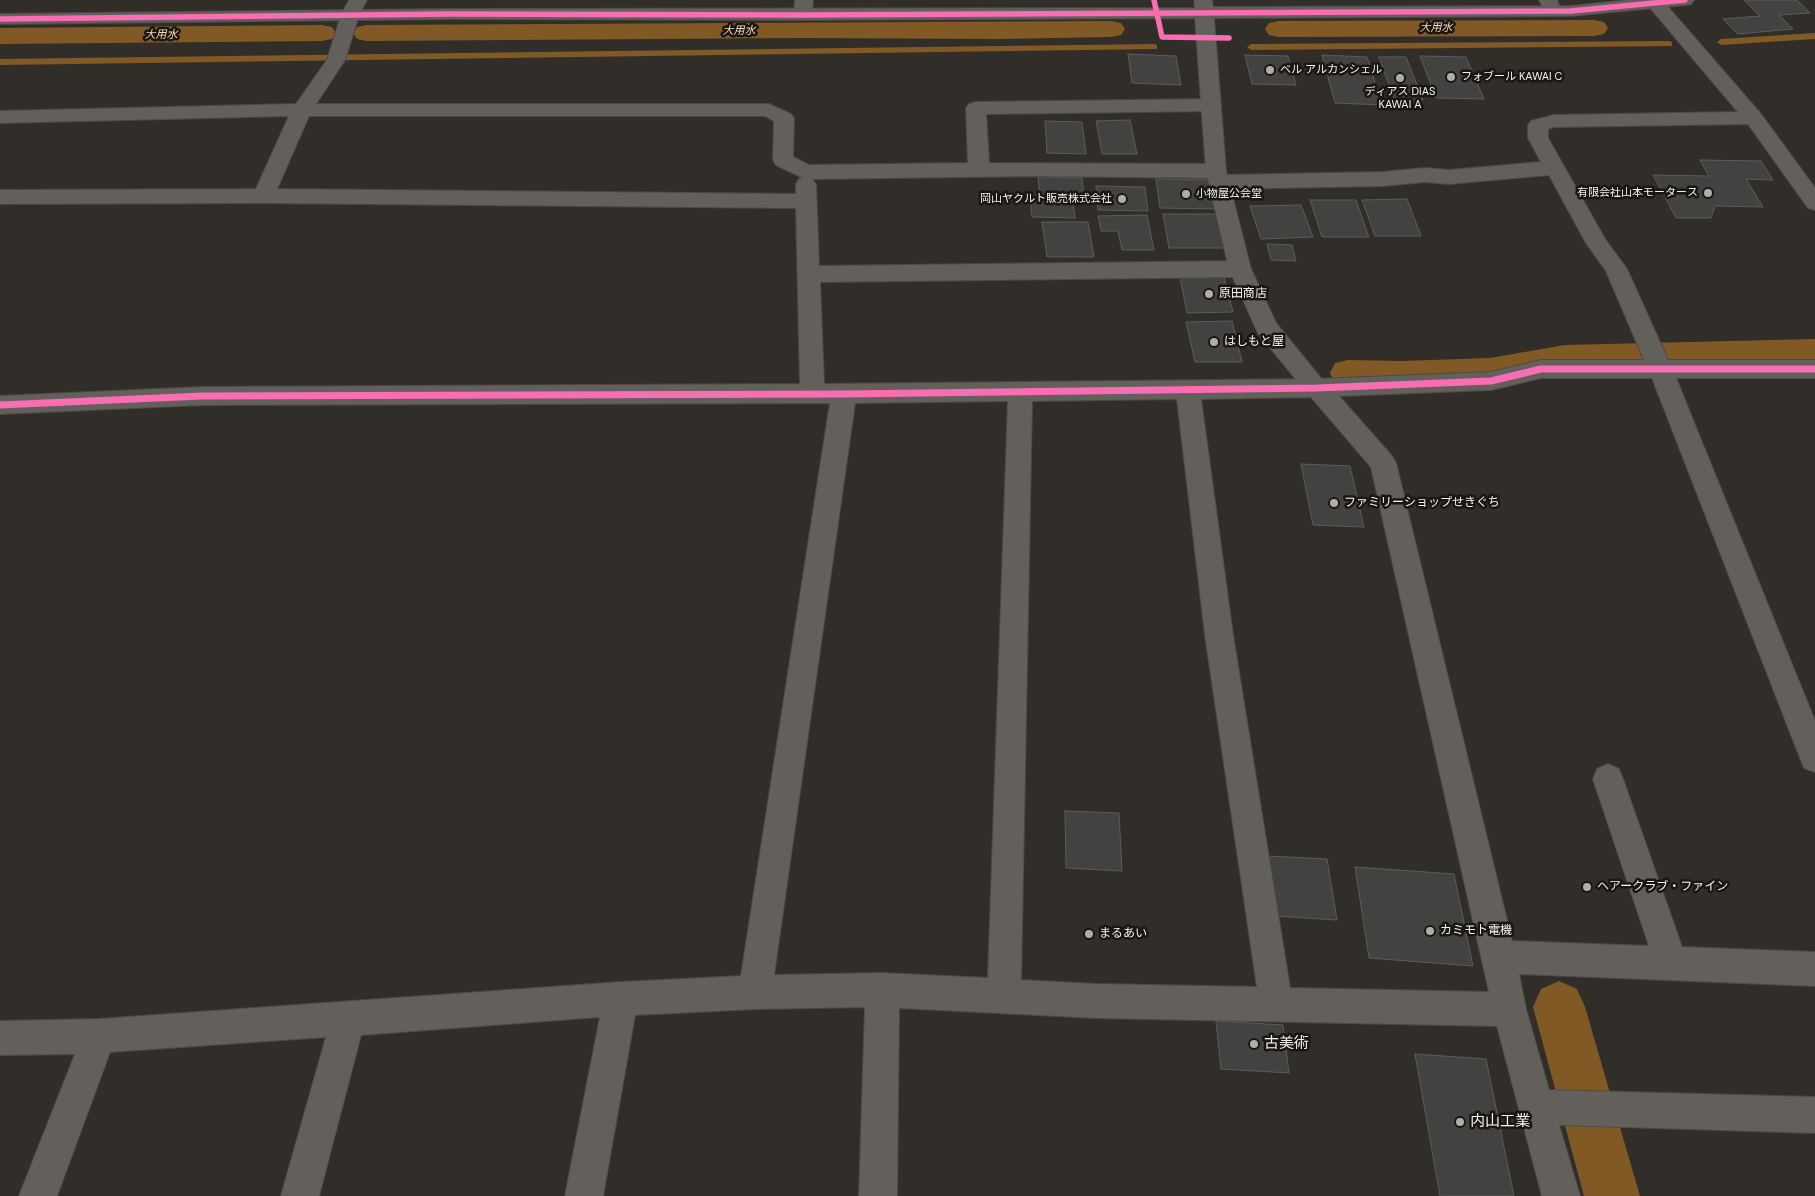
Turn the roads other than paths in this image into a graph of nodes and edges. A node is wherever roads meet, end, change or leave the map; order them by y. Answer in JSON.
{"nodes":[{"id":1,"x":1685,"y":0,"type":"edge"},
{"id":2,"x":1655,"y":3,"type":"junction"},
{"id":3,"x":1204,"y":6,"type":"edge"},
{"id":4,"x":1550,"y":6,"type":"edge"},
{"id":5,"x":803,"y":7,"type":"edge"},
{"id":6,"x":354,"y":8,"type":"edge"},
{"id":7,"x":0,"y":19,"type":"edge"},
{"id":8,"x":1211,"y":105,"type":"junction"},
{"id":9,"x":302,"y":110,"type":"junction"},
{"id":10,"x":0,"y":117,"type":"edge"},
{"id":11,"x":1754,"y":118,"type":"junction"},
{"id":12,"x":1556,"y":168,"type":"junction"},
{"id":13,"x":979,"y":170,"type":"junction"},
{"id":14,"x":806,"y":172,"type":"junction"},
{"id":15,"x":1217,"y":176,"type":"junction"},
{"id":16,"x":263,"y":196,"type":"junction"},
{"id":17,"x":0,"y":197,"type":"edge"},
{"id":18,"x":806,"y":201,"type":"junction"},
{"id":19,"x":1815,"y":203,"type":"edge"},
{"id":20,"x":1240,"y":268,"type":"junction"},
{"id":21,"x":809,"y":274,"type":"junction"},
{"id":22,"x":1815,"y":368,"type":"edge"},
{"id":23,"x":1660,"y":369,"type":"junction"},
{"id":24,"x":1317,"y":388,"type":"junction"},
{"id":25,"x":1188,"y":389,"type":"junction"},
{"id":26,"x":1020,"y":391,"type":"junction"},
{"id":27,"x":812,"y":392,"type":"junction"},
{"id":28,"x":844,"y":394,"type":"junction"},
{"id":29,"x":0,"y":405,"type":"edge"},
{"id":30,"x":1815,"y":758,"type":"edge"},
{"id":31,"x":1608,"y":779,"type":"dead end"},
{"id":32,"x":1499,"y":957,"type":"junction"},
{"id":33,"x":1671,"y":963,"type":"junction"},
{"id":34,"x":1815,"y":969,"type":"edge"},
{"id":35,"x":882,"y":990,"type":"junction"},
{"id":36,"x":755,"y":992,"type":"junction"},
{"id":37,"x":1004,"y":997,"type":"junction"},
{"id":38,"x":621,"y":999,"type":"junction"},
{"id":39,"x":1276,"y":1004,"type":"junction"},
{"id":40,"x":1510,"y":1009,"type":"junction"},
{"id":41,"x":348,"y":1018,"type":"junction"},
{"id":42,"x":99,"y":1036,"type":"junction"},
{"id":43,"x":0,"y":1038,"type":"edge"},
{"id":44,"x":1536,"y":1107,"type":"junction"},
{"id":45,"x":1815,"y":1116,"type":"edge"},
{"id":46,"x":38,"y":1196,"type":"edge"},
{"id":47,"x":300,"y":1196,"type":"edge"},
{"id":48,"x":584,"y":1196,"type":"edge"},
{"id":49,"x":878,"y":1196,"type":"edge"},
{"id":50,"x":1561,"y":1196,"type":"edge"}],
"edges":[{"from":1,"to":2,"type":"street"},
{"from":2,"to":4,"type":"street"},
{"from":2,"to":11,"type":"street"},
{"from":3,"to":4,"type":"street"},
{"from":3,"to":5,"type":"street"},
{"from":3,"to":8,"type":"street"},
{"from":5,"to":6,"type":"street"},
{"from":6,"to":7,"type":"street"},
{"from":6,"to":9,"type":"street"},
{"from":8,"to":13,"type":"street"},
{"from":8,"to":15,"type":"street"},
{"from":9,"to":10,"type":"street"},
{"from":9,"to":14,"type":"street"},
{"from":9,"to":16,"type":"street"},
{"from":11,"to":12,"type":"street"},
{"from":11,"to":19,"type":"street"},
{"from":12,"to":15,"type":"street"},
{"from":12,"to":23,"type":"street"},
{"from":13,"to":14,"type":"street"},
{"from":13,"to":15,"type":"street"},
{"from":14,"to":18,"type":"street"},
{"from":15,"to":20,"type":"street"},
{"from":16,"to":17,"type":"street"},
{"from":16,"to":18,"type":"street"},
{"from":18,"to":21,"type":"street"},
{"from":20,"to":21,"type":"street"},
{"from":20,"to":24,"type":"street"},
{"from":21,"to":27,"type":"street"},
{"from":22,"to":23,"type":"street"},
{"from":23,"to":24,"type":"street"},
{"from":23,"to":30,"type":"street"},
{"from":24,"to":25,"type":"street"},
{"from":24,"to":32,"type":"street"},
{"from":25,"to":26,"type":"street"},
{"from":25,"to":39,"type":"street"},
{"from":26,"to":28,"type":"street"},
{"from":26,"to":37,"type":"street"},
{"from":27,"to":28,"type":"street"},
{"from":27,"to":29,"type":"street"},
{"from":28,"to":36,"type":"street"},
{"from":31,"to":33,"type":"street"},
{"from":32,"to":33,"type":"street"},
{"from":32,"to":40,"type":"street"},
{"from":33,"to":34,"type":"street"},
{"from":35,"to":36,"type":"street"},
{"from":35,"to":37,"type":"street"},
{"from":35,"to":49,"type":"street"},
{"from":36,"to":38,"type":"street"},
{"from":37,"to":39,"type":"street"},
{"from":38,"to":41,"type":"street"},
{"from":38,"to":48,"type":"street"},
{"from":39,"to":40,"type":"street"},
{"from":40,"to":44,"type":"street"},
{"from":41,"to":42,"type":"street"},
{"from":41,"to":47,"type":"street"},
{"from":42,"to":43,"type":"street"},
{"from":42,"to":46,"type":"street"},
{"from":44,"to":45,"type":"street"},
{"from":44,"to":50,"type":"street"}]}
